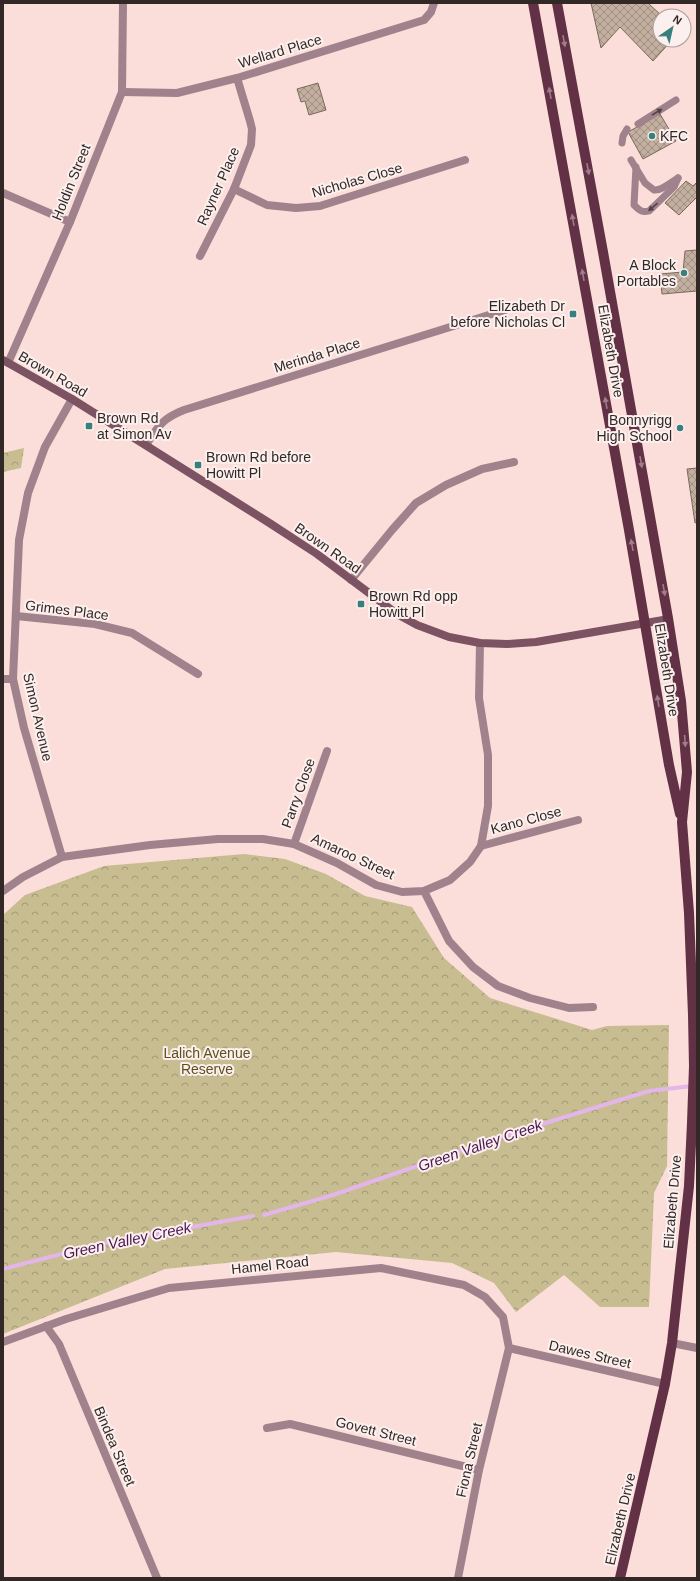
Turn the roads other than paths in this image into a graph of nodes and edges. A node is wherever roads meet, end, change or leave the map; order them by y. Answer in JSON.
{"nodes":[{"id":1,"x":123,"y":3,"type":"edge"},
{"id":2,"x":434,"y":3,"type":"edge"},
{"id":3,"x":533,"y":3,"type":"edge"},
{"id":4,"x":557,"y":3,"type":"edge"},
{"id":5,"x":237,"y":78,"type":"junction"},
{"id":6,"x":122,"y":92,"type":"junction"},
{"id":7,"x":676,"y":100,"type":"dead end"},
{"id":8,"x":638,"y":124,"type":"dead end"},
{"id":9,"x":627,"y":130,"type":"dead end"},
{"id":10,"x":622,"y":143,"type":"dead end"},
{"id":11,"x":465,"y":160,"type":"dead end"},
{"id":12,"x":632,"y":160,"type":"dead end"},
{"id":13,"x":636,"y":167,"type":"junction"},
{"id":14,"x":234,"y":189,"type":"junction"},
{"id":15,"x":3,"y":193,"type":"edge"},
{"id":16,"x":70,"y":222,"type":"junction"},
{"id":17,"x":200,"y":256,"type":"dead end"},
{"id":18,"x":508,"y":309,"type":"dead end"},
{"id":19,"x":5,"y":361,"type":"edge"},
{"id":20,"x":72,"y":398,"type":"junction"},
{"id":21,"x":146,"y":445,"type":"junction"},
{"id":22,"x":514,"y":462,"type":"dead end"},
{"id":23,"x":351,"y":580,"type":"junction"},
{"id":24,"x":16,"y":616,"type":"junction"},
{"id":25,"x":669,"y":619,"type":"junction"},
{"id":26,"x":645,"y":623,"type":"junction"},
{"id":27,"x":480,"y":644,"type":"junction"},
{"id":28,"x":198,"y":674,"type":"dead end"},
{"id":29,"x":3,"y":679,"type":"edge"},
{"id":30,"x":13,"y":679,"type":"junction"},
{"id":31,"x":327,"y":751,"type":"dead end"},
{"id":32,"x":578,"y":820,"type":"dead end"},
{"id":33,"x":682,"y":822,"type":"junction"},
{"id":34,"x":294,"y":844,"type":"junction"},
{"id":35,"x":481,"y":846,"type":"junction"},
{"id":36,"x":62,"y":857,"type":"junction"},
{"id":37,"x":3,"y":891,"type":"edge"},
{"id":38,"x":424,"y":892,"type":"junction"},
{"id":39,"x":593,"y":1007,"type":"dead end"},
{"id":40,"x":46,"y":1326,"type":"junction"},
{"id":41,"x":3,"y":1342,"type":"edge"},
{"id":42,"x":672,"y":1343,"type":"junction"},
{"id":43,"x":509,"y":1348,"type":"junction"},
{"id":44,"x":697,"y":1348,"type":"edge"},
{"id":45,"x":665,"y":1384,"type":"junction"},
{"id":46,"x":267,"y":1428,"type":"dead end"},
{"id":47,"x":479,"y":1470,"type":"junction"},
{"id":48,"x":157,"y":1578,"type":"edge"},
{"id":49,"x":458,"y":1578,"type":"edge"},
{"id":50,"x":620,"y":1578,"type":"edge"}],
"edges":[{"from":1,"to":6,"type":"street","name":"Holdin Street"},
{"from":2,"to":5,"type":"street","name":"Wellard Place"},
{"from":26,"to":3,"type":"main road","name":"Elizabeth Drive","one_way":true},
{"from":4,"to":25,"type":"main road","name":"Elizabeth Drive","one_way":true},
{"from":5,"to":6,"type":"street","name":"Wellard Place"},
{"from":5,"to":14,"type":"street","name":"Rayner Place"},
{"from":6,"to":16,"type":"street","name":"Holdin Street"},
{"from":8,"to":7,"type":"lane","one_way":true},
{"from":9,"to":10,"type":"lane"},
{"from":11,"to":14,"type":"street","name":"Nicholas Close"},
{"from":12,"to":13,"type":"lane"},
{"from":13,"to":13,"type":"lane","one_way":true},
{"from":14,"to":17,"type":"street","name":"Rayner Place"},
{"from":15,"to":16,"type":"street"},
{"from":16,"to":19,"type":"street","name":"Holdin Street"},
{"from":18,"to":21,"type":"street","name":"Merinda Place"},
{"from":19,"to":20,"type":"street","name":"Brown Road"},
{"from":20,"to":21,"type":"street","name":"Brown Road"},
{"from":20,"to":24,"type":"street","name":"Simon Avenue"},
{"from":21,"to":23,"type":"street","name":"Brown Road"},
{"from":22,"to":23,"type":"street"},
{"from":23,"to":27,"type":"street","name":"Brown Road"},
{"from":24,"to":28,"type":"street","name":"Grimes Place"},
{"from":24,"to":30,"type":"street","name":"Simon Avenue"},
{"from":25,"to":26,"type":"street","name":"Brown Road"},
{"from":25,"to":33,"type":"main road","name":"Elizabeth Drive","one_way":true},
{"from":26,"to":27,"type":"street","name":"Brown Road"},
{"from":33,"to":26,"type":"main road","name":"Elizabeth Drive","one_way":true},
{"from":27,"to":35,"type":"street","name":"Amaroo Street"},
{"from":29,"to":30,"type":"street"},
{"from":30,"to":36,"type":"street","name":"Simon Avenue"},
{"from":31,"to":34,"type":"street","name":"Parry Close"},
{"from":32,"to":35,"type":"street","name":"Kano Close"},
{"from":33,"to":42,"type":"main road","name":"Elizabeth Drive"},
{"from":34,"to":36,"type":"street","name":"Amaroo Street"},
{"from":34,"to":38,"type":"street","name":"Amaroo Street"},
{"from":35,"to":38,"type":"street","name":"Amaroo Street"},
{"from":36,"to":37,"type":"street","name":"Amaroo Street"},
{"from":38,"to":39,"type":"street"},
{"from":40,"to":41,"type":"street","name":"Hamel Road"},
{"from":40,"to":43,"type":"street","name":"Hamel Road"},
{"from":40,"to":48,"type":"street","name":"Bindea Street"},
{"from":42,"to":44,"type":"street"},
{"from":42,"to":45,"type":"main road","name":"Elizabeth Drive"},
{"from":43,"to":45,"type":"street","name":"Dawes Street"},
{"from":43,"to":47,"type":"street","name":"Fiona Street"},
{"from":45,"to":50,"type":"main road","name":"Elizabeth Drive"},
{"from":46,"to":47,"type":"street","name":"Govett Street"},
{"from":47,"to":49,"type":"street","name":"Fiona Street"}]}
